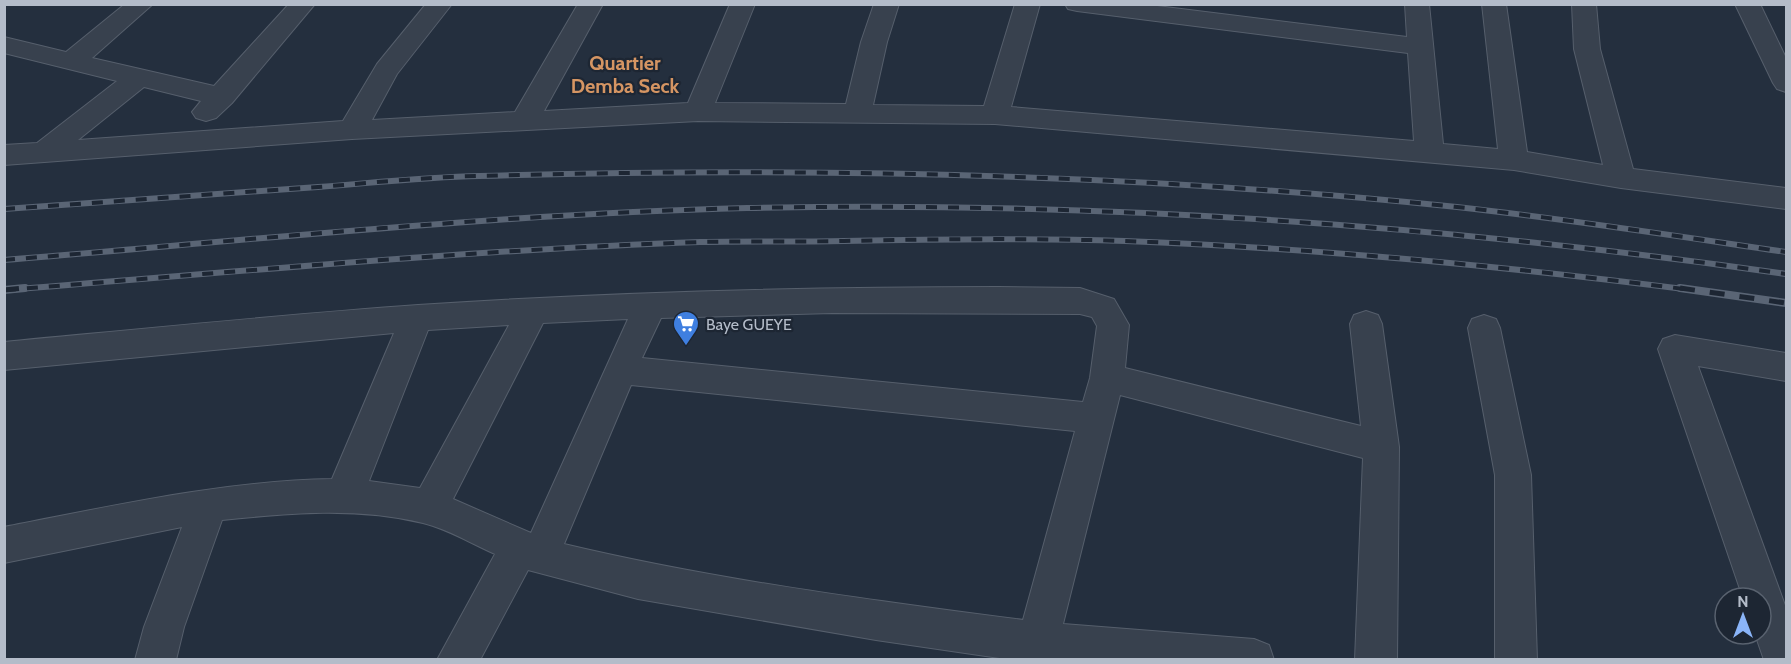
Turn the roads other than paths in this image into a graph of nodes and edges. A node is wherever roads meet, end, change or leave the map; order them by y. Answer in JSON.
{"nodes":[{"id":1,"x":141,"y":4,"type":"edge"},
{"id":2,"x":303,"y":4,"type":"edge"},
{"id":3,"x":440,"y":4,"type":"edge"},
{"id":4,"x":591,"y":4,"type":"edge"},
{"id":5,"x":743,"y":4,"type":"edge"},
{"id":6,"x":887,"y":4,"type":"edge"},
{"id":7,"x":1028,"y":4,"type":"edge"},
{"id":8,"x":1077,"y":4,"type":"edge"},
{"id":9,"x":1417,"y":4,"type":"edge"},
{"id":10,"x":1494,"y":4,"type":"edge"},
{"id":11,"x":1584,"y":4,"type":"edge"},
{"id":12,"x":1747,"y":4,"type":"edge"},
{"id":13,"x":1421,"y":47,"type":"junction"},
{"id":14,"x":8,"y":50,"type":"edge"},
{"id":15,"x":70,"y":62,"type":"junction"},
{"id":16,"x":138,"y":78,"type":"junction"},
{"id":17,"x":1786,"y":83,"type":"edge"},
{"id":18,"x":222,"y":97,"type":"junction"},
{"id":19,"x":698,"y":112,"type":"junction"},
{"id":20,"x":857,"y":114,"type":"junction"},
{"id":21,"x":995,"y":115,"type":"junction"},
{"id":22,"x":524,"y":121,"type":"junction"},
{"id":23,"x":352,"y":130,"type":"junction"},
{"id":24,"x":175,"y":142,"type":"junction"},
{"id":25,"x":1429,"y":151,"type":"junction"},
{"id":26,"x":44,"y":152,"type":"junction"},
{"id":27,"x":4,"y":155,"type":"edge"},
{"id":28,"x":1514,"y":160,"type":"junction"},
{"id":29,"x":1621,"y":178,"type":"junction"},
{"id":30,"x":1786,"y":199,"type":"edge"},
{"id":31,"x":651,"y":305,"type":"junction"},
{"id":32,"x":532,"y":311,"type":"junction"},
{"id":33,"x":417,"y":318,"type":"junction"},
{"id":34,"x":1366,"y":324,"type":"dead end"},
{"id":35,"x":1484,"y":328,"type":"dead end"},
{"id":36,"x":4,"y":356,"type":"edge"},
{"id":37,"x":1786,"y":367,"type":"edge"},
{"id":38,"x":620,"y":370,"type":"junction"},
{"id":39,"x":1107,"y":378,"type":"junction"},
{"id":40,"x":1098,"y":418,"type":"junction"},
{"id":41,"x":1381,"y":447,"type":"junction"},
{"id":42,"x":344,"y":496,"type":"junction"},
{"id":43,"x":209,"y":505,"type":"junction"},
{"id":44,"x":430,"y":507,"type":"junction"},
{"id":45,"x":4,"y":545,"type":"edge"},
{"id":46,"x":530,"y":552,"type":"junction"},
{"id":47,"x":1782,"y":636,"type":"edge"},
{"id":48,"x":1036,"y":651,"type":"edge"},
{"id":49,"x":155,"y":660,"type":"edge"},
{"id":50,"x":457,"y":660,"type":"edge"},
{"id":51,"x":1254,"y":660,"type":"edge"},
{"id":52,"x":1376,"y":660,"type":"edge"},
{"id":53,"x":1516,"y":660,"type":"edge"}],
"edges":[{"from":1,"to":15,"type":"street"},
{"from":2,"to":18,"type":"street"},
{"from":3,"to":23,"type":"street"},
{"from":4,"to":22,"type":"street"},
{"from":5,"to":19,"type":"street"},
{"from":6,"to":20,"type":"street"},
{"from":7,"to":21,"type":"street"},
{"from":8,"to":13,"type":"street"},
{"from":9,"to":13,"type":"street"},
{"from":10,"to":28,"type":"street"},
{"from":11,"to":29,"type":"street"},
{"from":12,"to":17,"type":"street"},
{"from":13,"to":25,"type":"street"},
{"from":14,"to":15,"type":"street"},
{"from":15,"to":16,"type":"street"},
{"from":16,"to":18,"type":"street"},
{"from":16,"to":26,"type":"street"},
{"from":18,"to":24,"type":"street"},
{"from":19,"to":20,"type":"street"},
{"from":19,"to":22,"type":"street"},
{"from":20,"to":21,"type":"street"},
{"from":21,"to":25,"type":"street"},
{"from":22,"to":23,"type":"street"},
{"from":23,"to":24,"type":"street"},
{"from":24,"to":26,"type":"street"},
{"from":25,"to":28,"type":"street"},
{"from":26,"to":27,"type":"street"},
{"from":28,"to":29,"type":"street"},
{"from":29,"to":30,"type":"street"},
{"from":31,"to":32,"type":"street"},
{"from":31,"to":38,"type":"street"},
{"from":31,"to":39,"type":"street"},
{"from":32,"to":33,"type":"street"},
{"from":32,"to":44,"type":"street"},
{"from":33,"to":36,"type":"street"},
{"from":33,"to":42,"type":"street"},
{"from":34,"to":41,"type":"street"},
{"from":35,"to":53,"type":"street"},
{"from":37,"to":47,"type":"street"},
{"from":38,"to":40,"type":"street"},
{"from":38,"to":46,"type":"street"},
{"from":39,"to":40,"type":"street"},
{"from":39,"to":41,"type":"street"},
{"from":40,"to":48,"type":"street"},
{"from":41,"to":52,"type":"street"},
{"from":42,"to":43,"type":"street"},
{"from":42,"to":44,"type":"street"},
{"from":43,"to":45,"type":"street"},
{"from":43,"to":49,"type":"street"},
{"from":44,"to":46,"type":"street"},
{"from":46,"to":48,"type":"street"},
{"from":46,"to":50,"type":"street"},
{"from":48,"to":51,"type":"street"}]}
